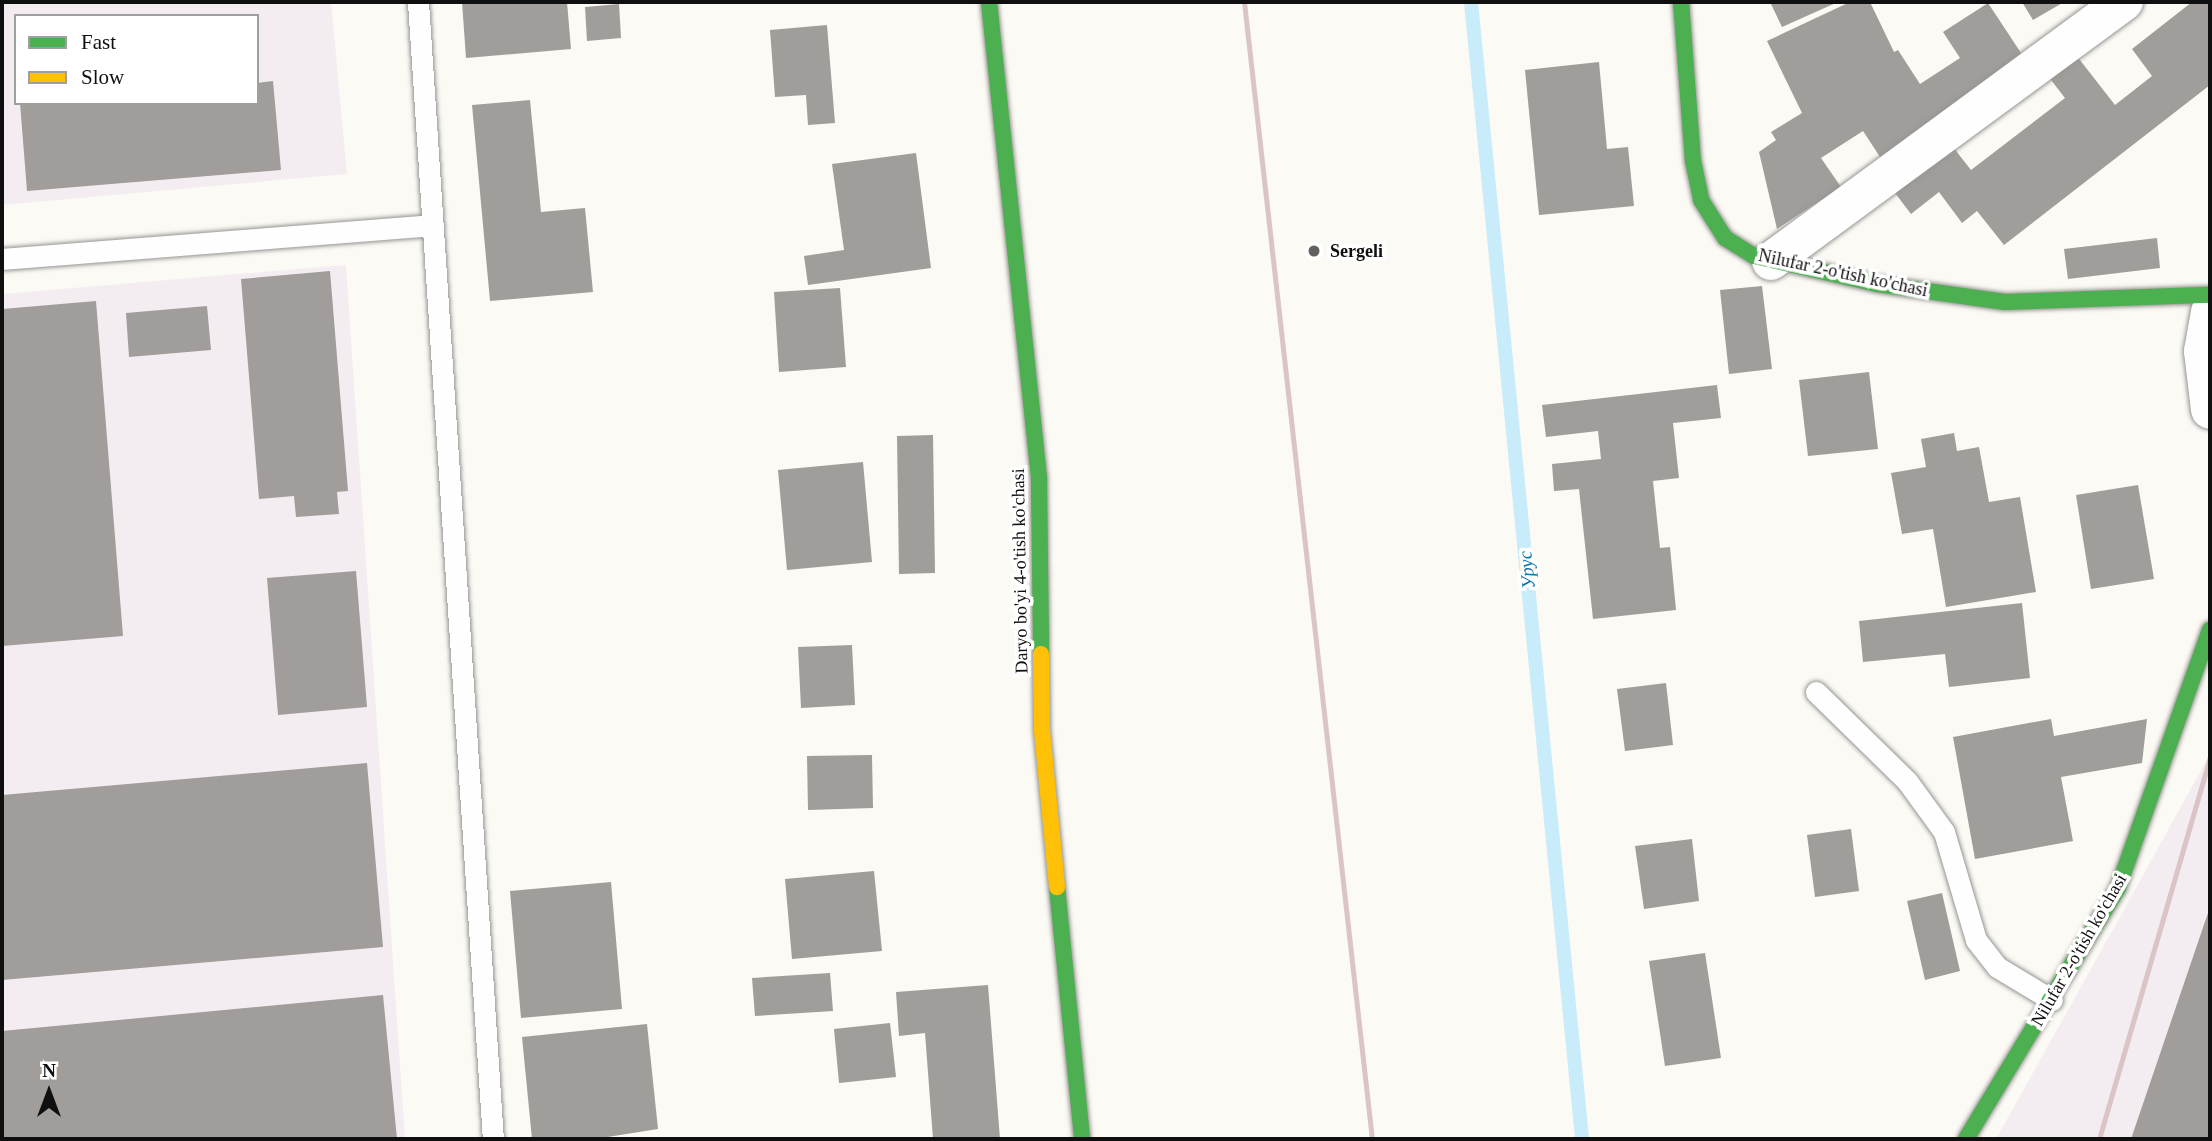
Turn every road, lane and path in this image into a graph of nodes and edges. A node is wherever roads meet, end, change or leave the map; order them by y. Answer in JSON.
{"nodes":[{"id":1,"x":418,"y":2,"type":"edge"},
{"id":2,"x":989,"y":2,"type":"edge"},
{"id":3,"x":1681,"y":2,"type":"edge"},
{"id":4,"x":2124,"y":2,"type":"edge"},
{"id":5,"x":433,"y":225,"type":"junction"},
{"id":6,"x":2,"y":259,"type":"edge"},
{"id":7,"x":1771,"y":261,"type":"junction"},
{"id":8,"x":2210,"y":295,"type":"edge"},
{"id":9,"x":2210,"y":312,"type":"edge"},
{"id":10,"x":2210,"y":410,"type":"edge"},
{"id":11,"x":2210,"y":630,"type":"edge"},
{"id":12,"x":1816,"y":692,"type":"dead end"},
{"id":13,"x":2052,"y":1000,"type":"junction"},
{"id":14,"x":493,"y":1139,"type":"edge"},
{"id":15,"x":1082,"y":1139,"type":"edge"},
{"id":16,"x":1966,"y":1139,"type":"edge"}],
"edges":[{"from":1,"to":5,"type":"lane"},
{"from":2,"to":15,"type":"street","name":"Daryo bo'yi 4-o'tish ko'chasi"},
{"from":3,"to":7,"type":"street","name":"Nilufar 2-o'tish ko'chasi"},
{"from":4,"to":7,"type":"street"},
{"from":5,"to":6,"type":"lane"},
{"from":5,"to":14,"type":"lane"},
{"from":7,"to":8,"type":"street","name":"Nilufar 2-o'tish ko'chasi"},
{"from":9,"to":10,"type":"street"},
{"from":11,"to":13,"type":"street","name":"Nilufar 2-o'tish ko'chasi"},
{"from":12,"to":13,"type":"lane"},
{"from":13,"to":16,"type":"street","name":"Nilufar 2-o'tish ko'chasi"}]}
